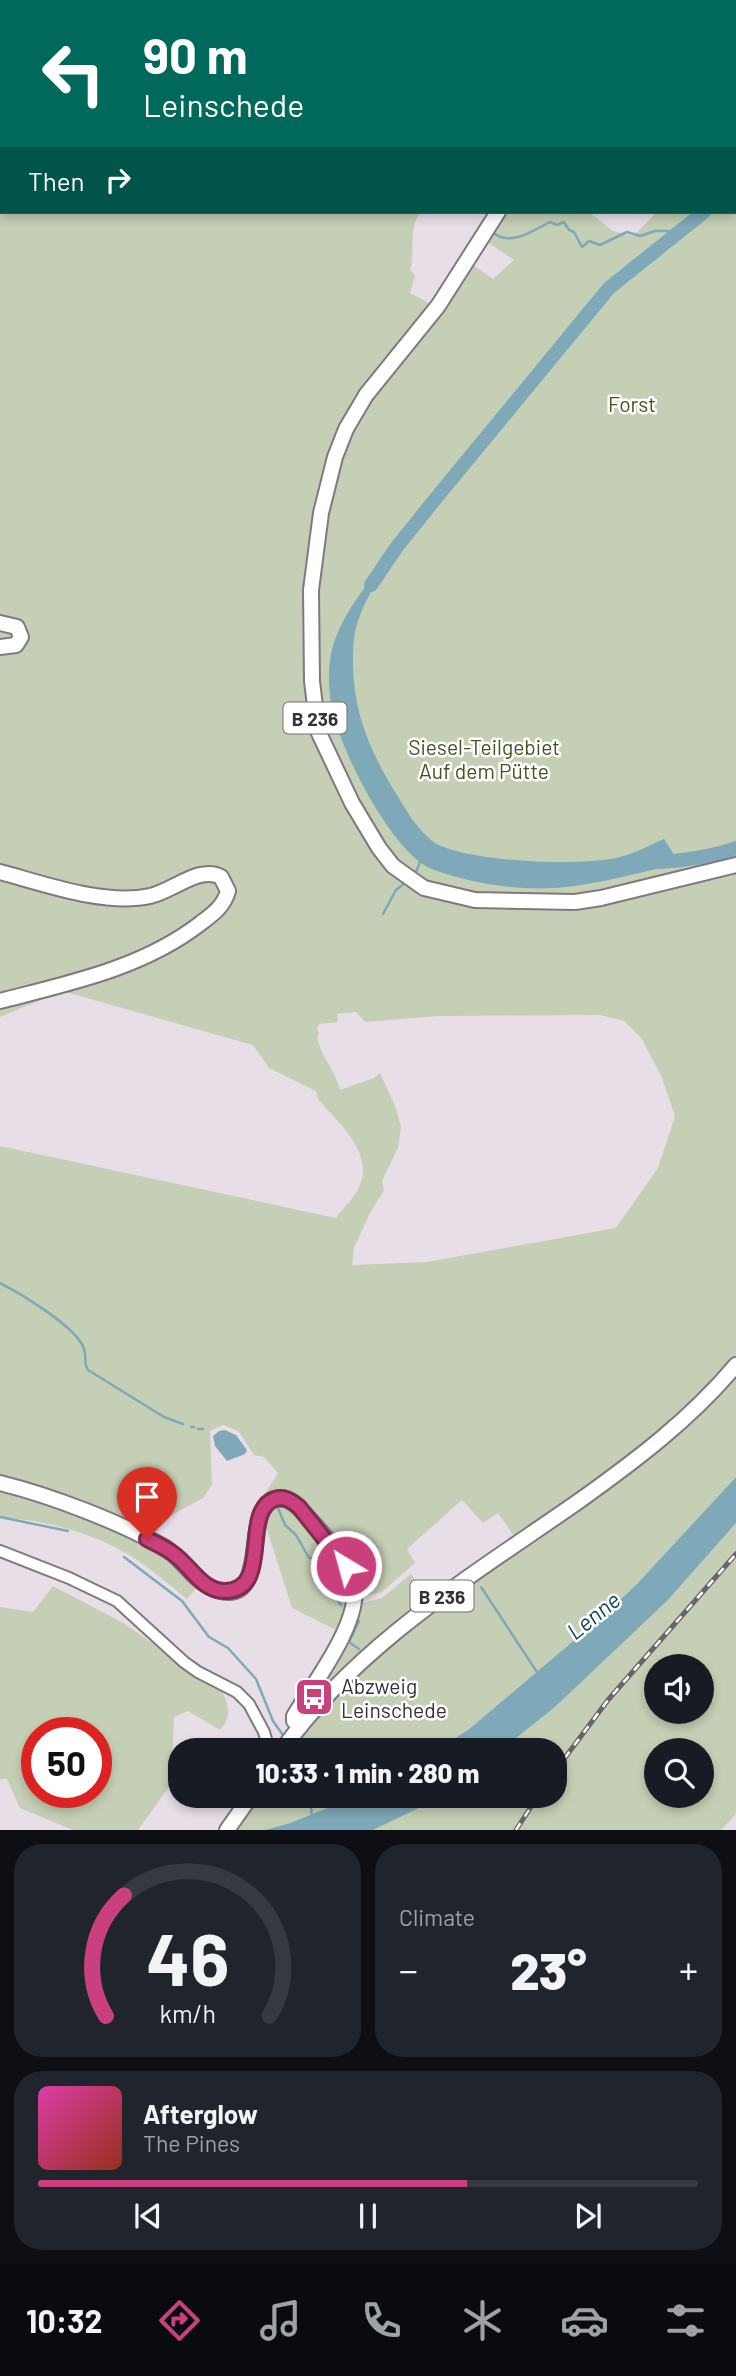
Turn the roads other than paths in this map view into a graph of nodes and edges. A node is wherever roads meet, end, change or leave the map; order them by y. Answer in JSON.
{"nodes":[{"id":1,"x":497,"y":214,"type":"edge"},
{"id":2,"x":0,"y":623,"type":"edge"},
{"id":3,"x":0,"y":647,"type":"edge"},
{"id":4,"x":736,"y":865,"type":"edge"},
{"id":5,"x":0,"y":872,"type":"edge"},
{"id":6,"x":0,"y":1001,"type":"edge"},
{"id":7,"x":736,"y":1365,"type":"edge"},
{"id":8,"x":0,"y":1483,"type":"edge"},
{"id":9,"x":0,"y":1551,"type":"edge"},
{"id":10,"x":300,"y":1727,"type":"junction"},
{"id":11,"x":271,"y":1738,"type":"edge"},
{"id":12,"x":290,"y":1738,"type":"edge"},
{"id":13,"x":243,"y":1808,"type":"edge"},
{"id":14,"x":227,"y":1830,"type":"edge"}],
"edges":[{"from":1,"to":4,"type":"main road","number":"B 236"},
{"from":2,"to":3,"type":"main road"},
{"from":5,"to":6,"type":"main road"},
{"from":7,"to":10,"type":"main road","number":"B 236"},
{"from":8,"to":10,"type":"main road"},
{"from":9,"to":11,"type":"street"},
{"from":10,"to":12,"type":"main road","number":"B 236"},
{"from":13,"to":14,"type":"main road"}]}
